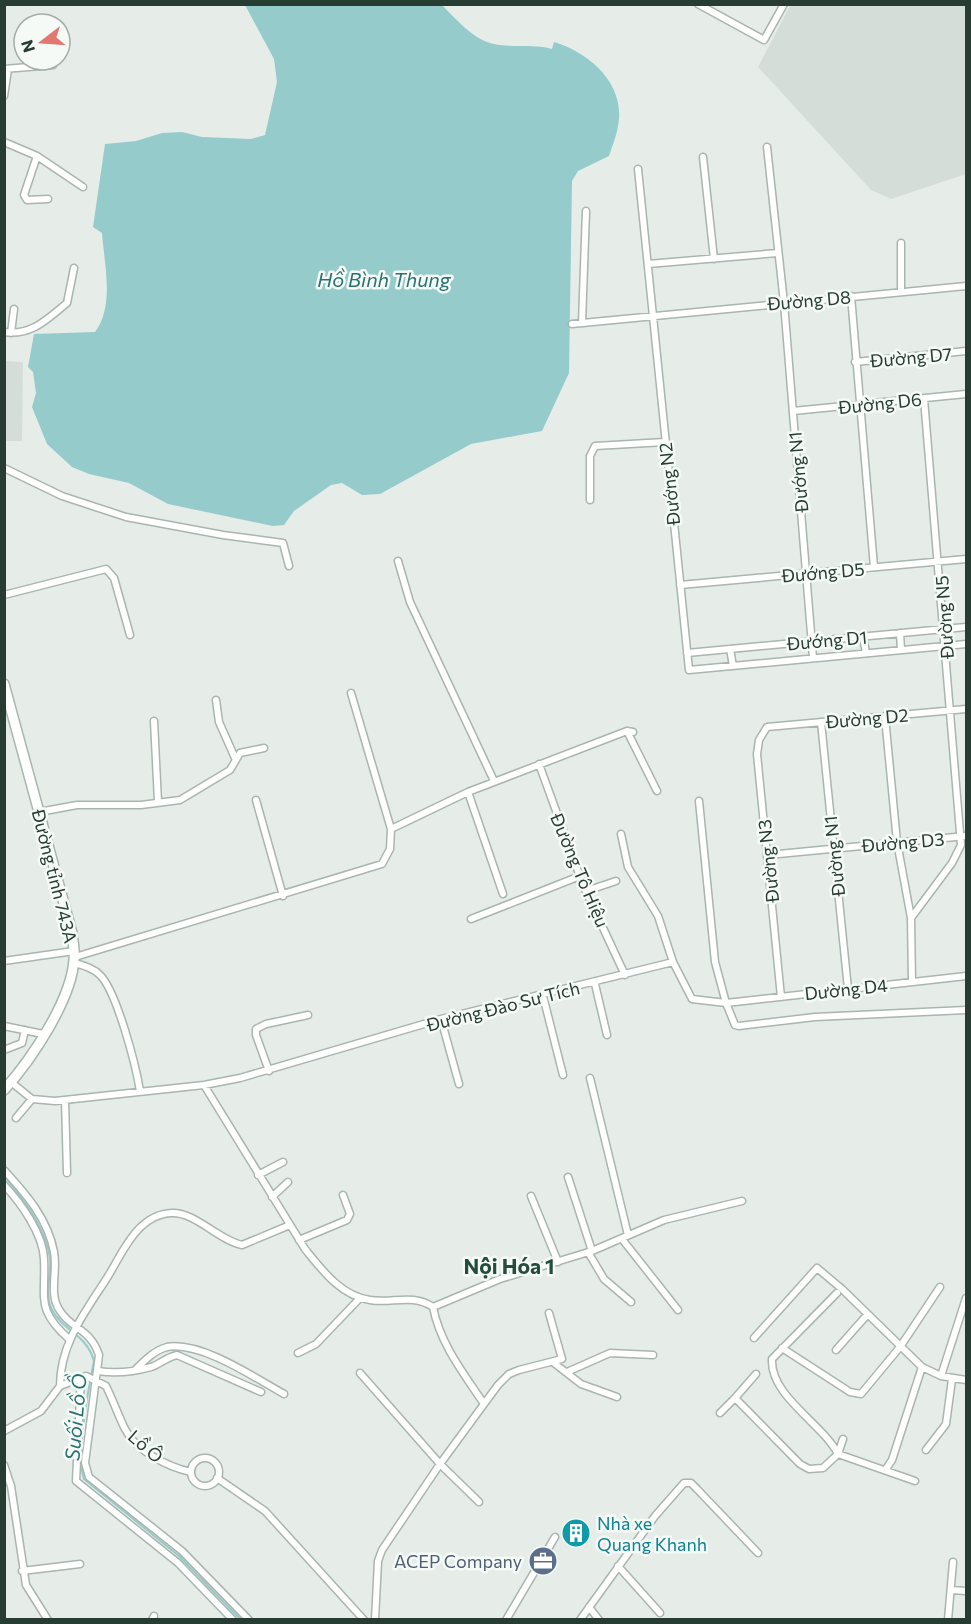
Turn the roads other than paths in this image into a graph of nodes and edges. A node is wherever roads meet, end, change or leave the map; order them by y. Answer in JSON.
{"nodes":[{"id":1,"x":698,"y":4,"type":"edge"},
{"id":2,"x":784,"y":4,"type":"edge"},
{"id":3,"x":6,"y":69,"type":"edge"},
{"id":4,"x":4,"y":96,"type":"edge"},
{"id":5,"x":4,"y":142,"type":"edge"},
{"id":6,"x":767,"y":147,"type":"dead end"},
{"id":7,"x":37,"y":156,"type":"junction"},
{"id":8,"x":703,"y":157,"type":"dead end"},
{"id":9,"x":638,"y":170,"type":"dead end"},
{"id":10,"x":83,"y":187,"type":"dead end"},
{"id":11,"x":48,"y":199,"type":"dead end"},
{"id":12,"x":586,"y":211,"type":"dead end"},
{"id":13,"x":901,"y":243,"type":"dead end"},
{"id":14,"x":778,"y":253,"type":"junction"},
{"id":15,"x":714,"y":259,"type":"junction"},
{"id":16,"x":648,"y":264,"type":"junction"},
{"id":17,"x":74,"y":268,"type":"dead end"},
{"id":18,"x":966,"y":286,"type":"edge"},
{"id":19,"x":901,"y":292,"type":"junction"},
{"id":20,"x":851,"y":297,"type":"junction"},
{"id":21,"x":784,"y":303,"type":"junction"},
{"id":22,"x":14,"y":309,"type":"dead end"},
{"id":23,"x":652,"y":315,"type":"junction"},
{"id":24,"x":582,"y":323,"type":"junction"},
{"id":25,"x":572,"y":324,"type":"dead end"},
{"id":26,"x":8,"y":332,"type":"edge"},
{"id":27,"x":966,"y":351,"type":"edge"},
{"id":28,"x":855,"y":362,"type":"junction"},
{"id":29,"x":966,"y":394,"type":"edge"},
{"id":30,"x":924,"y":399,"type":"junction"},
{"id":31,"x":859,"y":405,"type":"junction"},
{"id":32,"x":793,"y":411,"type":"junction"},
{"id":33,"x":665,"y":442,"type":"junction"},
{"id":34,"x":4,"y":468,"type":"edge"},
{"id":35,"x":590,"y":500,"type":"dead end"},
{"id":36,"x":966,"y":559,"type":"edge"},
{"id":37,"x":398,"y":561,"type":"dead end"},
{"id":38,"x":940,"y":561,"type":"junction"},
{"id":39,"x":289,"y":566,"type":"dead end"},
{"id":40,"x":874,"y":567,"type":"junction"},
{"id":41,"x":807,"y":573,"type":"junction"},
{"id":42,"x":680,"y":585,"type":"junction"},
{"id":43,"x":4,"y":595,"type":"edge"},
{"id":44,"x":966,"y":627,"type":"edge"},
{"id":45,"x":944,"y":629,"type":"junction"},
{"id":46,"x":900,"y":633,"type":"junction"},
{"id":47,"x":130,"y":635,"type":"dead end"},
{"id":48,"x":864,"y":637,"type":"junction"},
{"id":49,"x":812,"y":641,"type":"junction"},
{"id":50,"x":966,"y":644,"type":"edge"},
{"id":51,"x":945,"y":646,"type":"junction"},
{"id":52,"x":730,"y":649,"type":"junction"},
{"id":53,"x":901,"y":650,"type":"junction"},
{"id":54,"x":687,"y":653,"type":"junction"},
{"id":55,"x":866,"y":653,"type":"junction"},
{"id":56,"x":813,"y":658,"type":"junction"},
{"id":57,"x":733,"y":666,"type":"junction"},
{"id":58,"x":688,"y":670,"type":"joint"},
{"id":59,"x":4,"y":684,"type":"edge"},
{"id":60,"x":351,"y":693,"type":"dead end"},
{"id":61,"x":216,"y":700,"type":"dead end"},
{"id":62,"x":966,"y":709,"type":"edge"},
{"id":63,"x":951,"y":711,"type":"junction"},
{"id":64,"x":885,"y":717,"type":"junction"},
{"id":65,"x":154,"y":721,"type":"dead end"},
{"id":66,"x":821,"y":722,"type":"junction"},
{"id":67,"x":767,"y":727,"type":"joint"},
{"id":68,"x":264,"y":748,"type":"dead end"},
{"id":69,"x":235,"y":758,"type":"junction"},
{"id":70,"x":539,"y":764,"type":"junction"},
{"id":71,"x":494,"y":781,"type":"junction"},
{"id":72,"x":657,"y":791,"type":"dead end"},
{"id":73,"x":468,"y":792,"type":"junction"},
{"id":74,"x":256,"y":800,"type":"dead end"},
{"id":75,"x":699,"y":801,"type":"dead end"},
{"id":76,"x":158,"y":802,"type":"junction"},
{"id":77,"x":39,"y":812,"type":"junction"},
{"id":78,"x":391,"y":829,"type":"junction"},
{"id":79,"x":621,"y":834,"type":"dead end"},
{"id":80,"x":964,"y":836,"type":"edge"},
{"id":81,"x":897,"y":842,"type":"junction"},
{"id":82,"x":833,"y":848,"type":"junction"},
{"id":83,"x":768,"y":855,"type":"junction"},
{"id":84,"x":580,"y":876,"type":"junction"},
{"id":85,"x":616,"y":880,"type":"dead end"},
{"id":86,"x":586,"y":891,"type":"junction"},
{"id":87,"x":503,"y":894,"type":"dead end"},
{"id":88,"x":283,"y":896,"type":"junction"},
{"id":89,"x":911,"y":918,"type":"junction"},
{"id":90,"x":471,"y":919,"type":"dead end"},
{"id":91,"x":74,"y":957,"type":"junction"},
{"id":92,"x":4,"y":961,"type":"edge"},
{"id":93,"x":673,"y":962,"type":"junction"},
{"id":94,"x":625,"y":975,"type":"junction"},
{"id":95,"x":966,"y":976,"type":"edge"},
{"id":96,"x":912,"y":982,"type":"junction"},
{"id":97,"x":595,"y":984,"type":"junction"},
{"id":98,"x":848,"y":989,"type":"junction"},
{"id":99,"x":543,"y":996,"type":"junction"},
{"id":100,"x":781,"y":997,"type":"junction"},
{"id":101,"x":726,"y":1003,"type":"junction"},
{"id":102,"x":966,"y":1010,"type":"edge"},
{"id":103,"x":308,"y":1015,"type":"dead end"},
{"id":104,"x":441,"y":1019,"type":"junction"},
{"id":105,"x":4,"y":1026,"type":"edge"},
{"id":106,"x":25,"y":1030,"type":"junction"},
{"id":107,"x":43,"y":1034,"type":"junction"},
{"id":108,"x":607,"y":1035,"type":"dead end"},
{"id":109,"x":4,"y":1050,"type":"edge"},
{"id":110,"x":269,"y":1071,"type":"junction"},
{"id":111,"x":562,"y":1075,"type":"dead end"},
{"id":112,"x":590,"y":1078,"type":"dead end"},
{"id":113,"x":11,"y":1082,"type":"junction"},
{"id":114,"x":459,"y":1084,"type":"dead end"},
{"id":115,"x":204,"y":1085,"type":"junction"},
{"id":116,"x":4,"y":1090,"type":"edge"},
{"id":117,"x":140,"y":1091,"type":"junction"},
{"id":118,"x":32,"y":1099,"type":"junction"},
{"id":119,"x":65,"y":1100,"type":"junction"},
{"id":120,"x":15,"y":1118,"type":"dead end"},
{"id":121,"x":283,"y":1162,"type":"dead end"},
{"id":122,"x":4,"y":1170,"type":"edge"},
{"id":123,"x":67,"y":1173,"type":"dead end"},
{"id":124,"x":258,"y":1175,"type":"junction"},
{"id":125,"x":568,"y":1177,"type":"dead end"},
{"id":126,"x":288,"y":1182,"type":"dead end"},
{"id":127,"x":4,"y":1185,"type":"edge"},
{"id":128,"x":343,"y":1195,"type":"dead end"},
{"id":129,"x":531,"y":1196,"type":"dead end"},
{"id":130,"x":272,"y":1197,"type":"junction"},
{"id":131,"x":742,"y":1201,"type":"dead end"},
{"id":132,"x":290,"y":1225,"type":"junction"},
{"id":133,"x":625,"y":1237,"type":"junction"},
{"id":134,"x":299,"y":1240,"type":"junction"},
{"id":135,"x":590,"y":1251,"type":"junction"},
{"id":136,"x":558,"y":1262,"type":"junction"},
{"id":137,"x":47,"y":1283,"type":"junction"},
{"id":138,"x":940,"y":1287,"type":"dead end"},
{"id":139,"x":837,"y":1293,"type":"dead end"},
{"id":140,"x":360,"y":1298,"type":"junction"},
{"id":141,"x":966,"y":1298,"type":"edge"},
{"id":142,"x":631,"y":1302,"type":"dead end"},
{"id":143,"x":433,"y":1307,"type":"junction"},
{"id":144,"x":678,"y":1310,"type":"dead end"},
{"id":145,"x":549,"y":1313,"type":"dead end"},
{"id":146,"x":867,"y":1315,"type":"junction"},
{"id":147,"x":73,"y":1333,"type":"junction"},
{"id":148,"x":754,"y":1338,"type":"dead end"},
{"id":149,"x":900,"y":1347,"type":"junction"},
{"id":150,"x":782,"y":1348,"type":"junction"},
{"id":151,"x":836,"y":1350,"type":"dead end"},
{"id":152,"x":298,"y":1353,"type":"dead end"},
{"id":153,"x":653,"y":1355,"type":"dead end"},
{"id":154,"x":554,"y":1363,"type":"junction"},
{"id":155,"x":922,"y":1367,"type":"junction"},
{"id":156,"x":136,"y":1369,"type":"junction"},
{"id":157,"x":98,"y":1371,"type":"junction"},
{"id":158,"x":567,"y":1372,"type":"junction"},
{"id":159,"x":360,"y":1373,"type":"dead end"},
{"id":160,"x":756,"y":1374,"type":"dead end"},
{"id":161,"x":941,"y":1376,"type":"junction"},
{"id":162,"x":89,"y":1378,"type":"junction"},
{"id":163,"x":952,"y":1378,"type":"junction"},
{"id":164,"x":966,"y":1380,"type":"edge"},
{"id":165,"x":60,"y":1386,"type":"junction"},
{"id":166,"x":261,"y":1392,"type":"dead end"},
{"id":167,"x":284,"y":1394,"type":"dead end"},
{"id":168,"x":617,"y":1396,"type":"dead end"},
{"id":169,"x":735,"y":1398,"type":"junction"},
{"id":170,"x":484,"y":1404,"type":"junction"},
{"id":171,"x":720,"y":1413,"type":"dead end"},
{"id":172,"x":4,"y":1431,"type":"edge"},
{"id":173,"x":843,"y":1439,"type":"dead end"},
{"id":174,"x":926,"y":1450,"type":"dead end"},
{"id":175,"x":838,"y":1454,"type":"junction"},
{"id":176,"x":440,"y":1464,"type":"junction"},
{"id":177,"x":4,"y":1465,"type":"edge"},
{"id":178,"x":886,"y":1469,"type":"junction"},
{"id":179,"x":191,"y":1472,"type":"junction"},
{"id":180,"x":217,"y":1478,"type":"junction"},
{"id":181,"x":915,"y":1481,"type":"dead end"},
{"id":182,"x":479,"y":1502,"type":"dead end"},
{"id":183,"x":555,"y":1537,"type":"dead end"},
{"id":184,"x":759,"y":1553,"type":"dead end"},
{"id":185,"x":953,"y":1562,"type":"dead end"},
{"id":186,"x":80,"y":1564,"type":"dead end"},
{"id":187,"x":618,"y":1566,"type":"junction"},
{"id":188,"x":22,"y":1571,"type":"junction"},
{"id":189,"x":951,"y":1590,"type":"junction"},
{"id":190,"x":966,"y":1591,"type":"edge"},
{"id":191,"x":589,"y":1608,"type":"junction"},
{"id":192,"x":660,"y":1613,"type":"dead end"},
{"id":193,"x":48,"y":1620,"type":"edge"},
{"id":194,"x":233,"y":1620,"type":"edge"},
{"id":195,"x":249,"y":1620,"type":"edge"},
{"id":196,"x":364,"y":1620,"type":"edge"},
{"id":197,"x":375,"y":1620,"type":"edge"},
{"id":198,"x":506,"y":1620,"type":"edge"},
{"id":199,"x":580,"y":1620,"type":"edge"},
{"id":200,"x":599,"y":1620,"type":"edge"},
{"id":201,"x":948,"y":1620,"type":"edge"}],
"edges":[{"from":1,"to":2,"type":"street"},
{"from":3,"to":4,"type":"street"},
{"from":5,"to":7,"type":"street"},
{"from":6,"to":14,"type":"street","name":"Đướng N1"},
{"from":7,"to":10,"type":"street"},
{"from":7,"to":11,"type":"street"},
{"from":8,"to":15,"type":"street"},
{"from":9,"to":16,"type":"street","name":"Đướng N2"},
{"from":12,"to":24,"type":"street"},
{"from":13,"to":19,"type":"street"},
{"from":14,"to":15,"type":"street"},
{"from":14,"to":21,"type":"street","name":"Đướng N1"},
{"from":15,"to":16,"type":"street"},
{"from":16,"to":23,"type":"street","name":"Đướng N2"},
{"from":17,"to":26,"type":"street"},
{"from":18,"to":19,"type":"street","name":"Đường D8"},
{"from":19,"to":20,"type":"street","name":"Đường D8"},
{"from":20,"to":21,"type":"street","name":"Đường D8"},
{"from":20,"to":28,"type":"street"},
{"from":21,"to":23,"type":"street","name":"Đường D8"},
{"from":21,"to":32,"type":"street","name":"Đướng N1"},
{"from":22,"to":26,"type":"street"},
{"from":23,"to":24,"type":"street","name":"Đường D8"},
{"from":23,"to":33,"type":"street","name":"Đướng N2"},
{"from":24,"to":25,"type":"street","name":"Đường D8"},
{"from":27,"to":28,"type":"street","name":"Đường D7"},
{"from":28,"to":31,"type":"street"},
{"from":29,"to":30,"type":"street","name":"Đường D6"},
{"from":30,"to":31,"type":"street","name":"Đường D6"},
{"from":30,"to":38,"type":"street","name":"Đường N5"},
{"from":31,"to":32,"type":"street","name":"Đường D6"},
{"from":31,"to":40,"type":"street"},
{"from":32,"to":41,"type":"street","name":"Đướng N1"},
{"from":33,"to":35,"type":"street"},
{"from":33,"to":42,"type":"street","name":"Đướng N2"},
{"from":34,"to":39,"type":"street"},
{"from":36,"to":38,"type":"street","name":"Đướng D5"},
{"from":37,"to":71,"type":"street"},
{"from":38,"to":40,"type":"street","name":"Đướng D5"},
{"from":38,"to":45,"type":"street","name":"Đường N5"},
{"from":40,"to":41,"type":"street","name":"Đướng D5"},
{"from":41,"to":42,"type":"street","name":"Đướng D5"},
{"from":41,"to":49,"type":"street","name":"Đướng N1"},
{"from":42,"to":54,"type":"street","name":"Đướng N2"},
{"from":43,"to":47,"type":"street"},
{"from":44,"to":45,"type":"street","name":"Đướng D1"},
{"from":45,"to":46,"type":"street","name":"Đướng D1"},
{"from":45,"to":51,"type":"street","name":"Đường N5"},
{"from":46,"to":48,"type":"street","name":"Đướng D1"},
{"from":46,"to":53,"type":"street"},
{"from":48,"to":49,"type":"street","name":"Đướng D1"},
{"from":48,"to":55,"type":"street"},
{"from":49,"to":52,"type":"street","name":"Đướng D1"},
{"from":49,"to":56,"type":"street"},
{"from":50,"to":51,"type":"street","name":"Đướng D1"},
{"from":51,"to":53,"type":"street","name":"Đướng D1"},
{"from":51,"to":63,"type":"street","name":"Đường N5"},
{"from":52,"to":54,"type":"street","name":"Đướng D1"},
{"from":52,"to":57,"type":"street"},
{"from":53,"to":55,"type":"street","name":"Đướng D1"},
{"from":54,"to":58,"type":"street","name":"Đướng N2"},
{"from":55,"to":56,"type":"street","name":"Đướng D1"},
{"from":56,"to":57,"type":"street","name":"Đướng D1"},
{"from":57,"to":58,"type":"street","name":"Đướng D1"},
{"from":59,"to":77,"type":"main road","name":"Đường tỉnh 743A"},
{"from":60,"to":78,"type":"street"},
{"from":61,"to":69,"type":"street"},
{"from":62,"to":63,"type":"street","name":"Đường D2"},
{"from":63,"to":64,"type":"street","name":"Đường D2"},
{"from":63,"to":80,"type":"street","name":"Đường N5"},
{"from":64,"to":66,"type":"street","name":"Đường D2"},
{"from":64,"to":81,"type":"street"},
{"from":65,"to":76,"type":"street"},
{"from":66,"to":67,"type":"street","name":"Đường D2"},
{"from":66,"to":82,"type":"street","name":"Đường N1"},
{"from":67,"to":83,"type":"street","name":"Đường N3"},
{"from":68,"to":69,"type":"street"},
{"from":69,"to":76,"type":"street"},
{"from":70,"to":71,"type":"street"},
{"from":70,"to":72,"type":"street"},
{"from":70,"to":84,"type":"street","name":"Đường Tô Hiệu"},
{"from":71,"to":73,"type":"street"},
{"from":73,"to":78,"type":"street"},
{"from":73,"to":87,"type":"street"},
{"from":74,"to":88,"type":"street"},
{"from":75,"to":101,"type":"street"},
{"from":76,"to":77,"type":"street"},
{"from":77,"to":91,"type":"main road","name":"Đường tỉnh 743A"},
{"from":78,"to":88,"type":"street"},
{"from":79,"to":93,"type":"street"},
{"from":80,"to":81,"type":"street","name":"Đường D3"},
{"from":80,"to":89,"type":"street"},
{"from":81,"to":82,"type":"street","name":"Đường D3"},
{"from":81,"to":89,"type":"street"},
{"from":82,"to":83,"type":"street","name":"Đường D3"},
{"from":82,"to":98,"type":"street","name":"Đường N1"},
{"from":83,"to":100,"type":"street","name":"Đường N3"},
{"from":84,"to":86,"type":"street","name":"Đường Tô Hiệu"},
{"from":84,"to":90,"type":"street"},
{"from":85,"to":86,"type":"street"},
{"from":86,"to":94,"type":"street","name":"Đường Tô Hiệu"},
{"from":88,"to":91,"type":"street"},
{"from":89,"to":96,"type":"street"},
{"from":91,"to":92,"type":"street"},
{"from":91,"to":107,"type":"main road","name":"Đường tỉnh 743A"},
{"from":91,"to":117,"type":"street"},
{"from":93,"to":94,"type":"street","name":"Đường Đào Sư Tích"},
{"from":93,"to":101,"type":"street"},
{"from":94,"to":97,"type":"street","name":"Đường Đào Sư Tích"},
{"from":95,"to":96,"type":"street","name":"Dường D4"},
{"from":96,"to":98,"type":"street","name":"Dường D4"},
{"from":97,"to":99,"type":"street","name":"Đường Đào Sư Tích"},
{"from":97,"to":108,"type":"street"},
{"from":98,"to":100,"type":"street","name":"Dường D4"},
{"from":99,"to":104,"type":"street","name":"Đường Đào Sư Tích"},
{"from":99,"to":111,"type":"street"},
{"from":100,"to":101,"type":"street","name":"Dường D4"},
{"from":101,"to":102,"type":"street"},
{"from":103,"to":110,"type":"street"},
{"from":104,"to":110,"type":"street","name":"Đường Đào Sư Tích"},
{"from":104,"to":114,"type":"street"},
{"from":105,"to":106,"type":"street"},
{"from":106,"to":107,"type":"street"},
{"from":106,"to":109,"type":"street"},
{"from":107,"to":113,"type":"main road","name":"Đường tỉnh 743A"},
{"from":110,"to":115,"type":"street","name":"Đường Đào Sư Tích"},
{"from":112,"to":133,"type":"street"},
{"from":113,"to":116,"type":"main road","name":"Đường tỉnh 743A"},
{"from":113,"to":118,"type":"street"},
{"from":115,"to":117,"type":"street","name":"Đường Đào Sư Tích"},
{"from":115,"to":124,"type":"street"},
{"from":117,"to":119,"type":"street","name":"Đường Đào Sư Tích"},
{"from":118,"to":119,"type":"street","name":"Đường Đào Sư Tích"},
{"from":118,"to":120,"type":"street"},
{"from":119,"to":123,"type":"street"},
{"from":121,"to":124,"type":"street"},
{"from":122,"to":137,"type":"street"},
{"from":124,"to":130,"type":"street"},
{"from":125,"to":135,"type":"street"},
{"from":126,"to":130,"type":"street"},
{"from":127,"to":137,"type":"street"},
{"from":128,"to":134,"type":"street"},
{"from":129,"to":136,"type":"street"},
{"from":130,"to":132,"type":"street"},
{"from":131,"to":133,"type":"street"},
{"from":132,"to":134,"type":"street"},
{"from":132,"to":147,"type":"street"},
{"from":133,"to":135,"type":"street"},
{"from":133,"to":144,"type":"street"},
{"from":134,"to":140,"type":"street"},
{"from":135,"to":136,"type":"street"},
{"from":135,"to":142,"type":"street"},
{"from":136,"to":143,"type":"street"},
{"from":137,"to":147,"type":"street"},
{"from":137,"to":147,"type":"street"},
{"from":138,"to":149,"type":"street"},
{"from":139,"to":150,"type":"street"},
{"from":140,"to":143,"type":"street"},
{"from":140,"to":152,"type":"street"},
{"from":141,"to":161,"type":"street"},
{"from":143,"to":170,"type":"street"},
{"from":145,"to":154,"type":"street"},
{"from":146,"to":148,"type":"street"},
{"from":146,"to":149,"type":"street"},
{"from":146,"to":151,"type":"street"},
{"from":147,"to":157,"type":"street"},
{"from":147,"to":165,"type":"street"},
{"from":149,"to":150,"type":"street"},
{"from":149,"to":155,"type":"street"},
{"from":150,"to":175,"type":"street"},
{"from":153,"to":158,"type":"street"},
{"from":154,"to":158,"type":"street"},
{"from":154,"to":170,"type":"street"},
{"from":155,"to":161,"type":"street"},
{"from":155,"to":178,"type":"street"},
{"from":156,"to":157,"type":"street"},
{"from":156,"to":166,"type":"street"},
{"from":156,"to":167,"type":"street"},
{"from":157,"to":162,"type":"street"},
{"from":158,"to":168,"type":"street"},
{"from":159,"to":176,"type":"street"},
{"from":160,"to":169,"type":"street"},
{"from":161,"to":163,"type":"street"},
{"from":162,"to":165,"type":"street"},
{"from":162,"to":179,"type":"street","name":"Lồ Ô"},
{"from":162,"to":194,"type":"street"},
{"from":162,"to":195,"type":"street"},
{"from":163,"to":164,"type":"street"},
{"from":163,"to":174,"type":"street"},
{"from":165,"to":172,"type":"street"},
{"from":169,"to":171,"type":"street"},
{"from":169,"to":175,"type":"street"},
{"from":170,"to":176,"type":"street"},
{"from":173,"to":175,"type":"street"},
{"from":175,"to":178,"type":"street"},
{"from":176,"to":182,"type":"street"},
{"from":176,"to":197,"type":"street"},
{"from":177,"to":188,"type":"street"},
{"from":178,"to":181,"type":"street"},
{"from":179,"to":180,"type":"street","name":"Lồ Ô"},
{"from":179,"to":180,"type":"street"},
{"from":180,"to":196,"type":"street"},
{"from":183,"to":198,"type":"street"},
{"from":184,"to":187,"type":"street"},
{"from":185,"to":189,"type":"street"},
{"from":186,"to":188,"type":"street"},
{"from":187,"to":191,"type":"street"},
{"from":187,"to":192,"type":"street"},
{"from":188,"to":193,"type":"street"},
{"from":189,"to":190,"type":"street"},
{"from":189,"to":201,"type":"street"},
{"from":191,"to":199,"type":"street"},
{"from":191,"to":200,"type":"street"}]}
